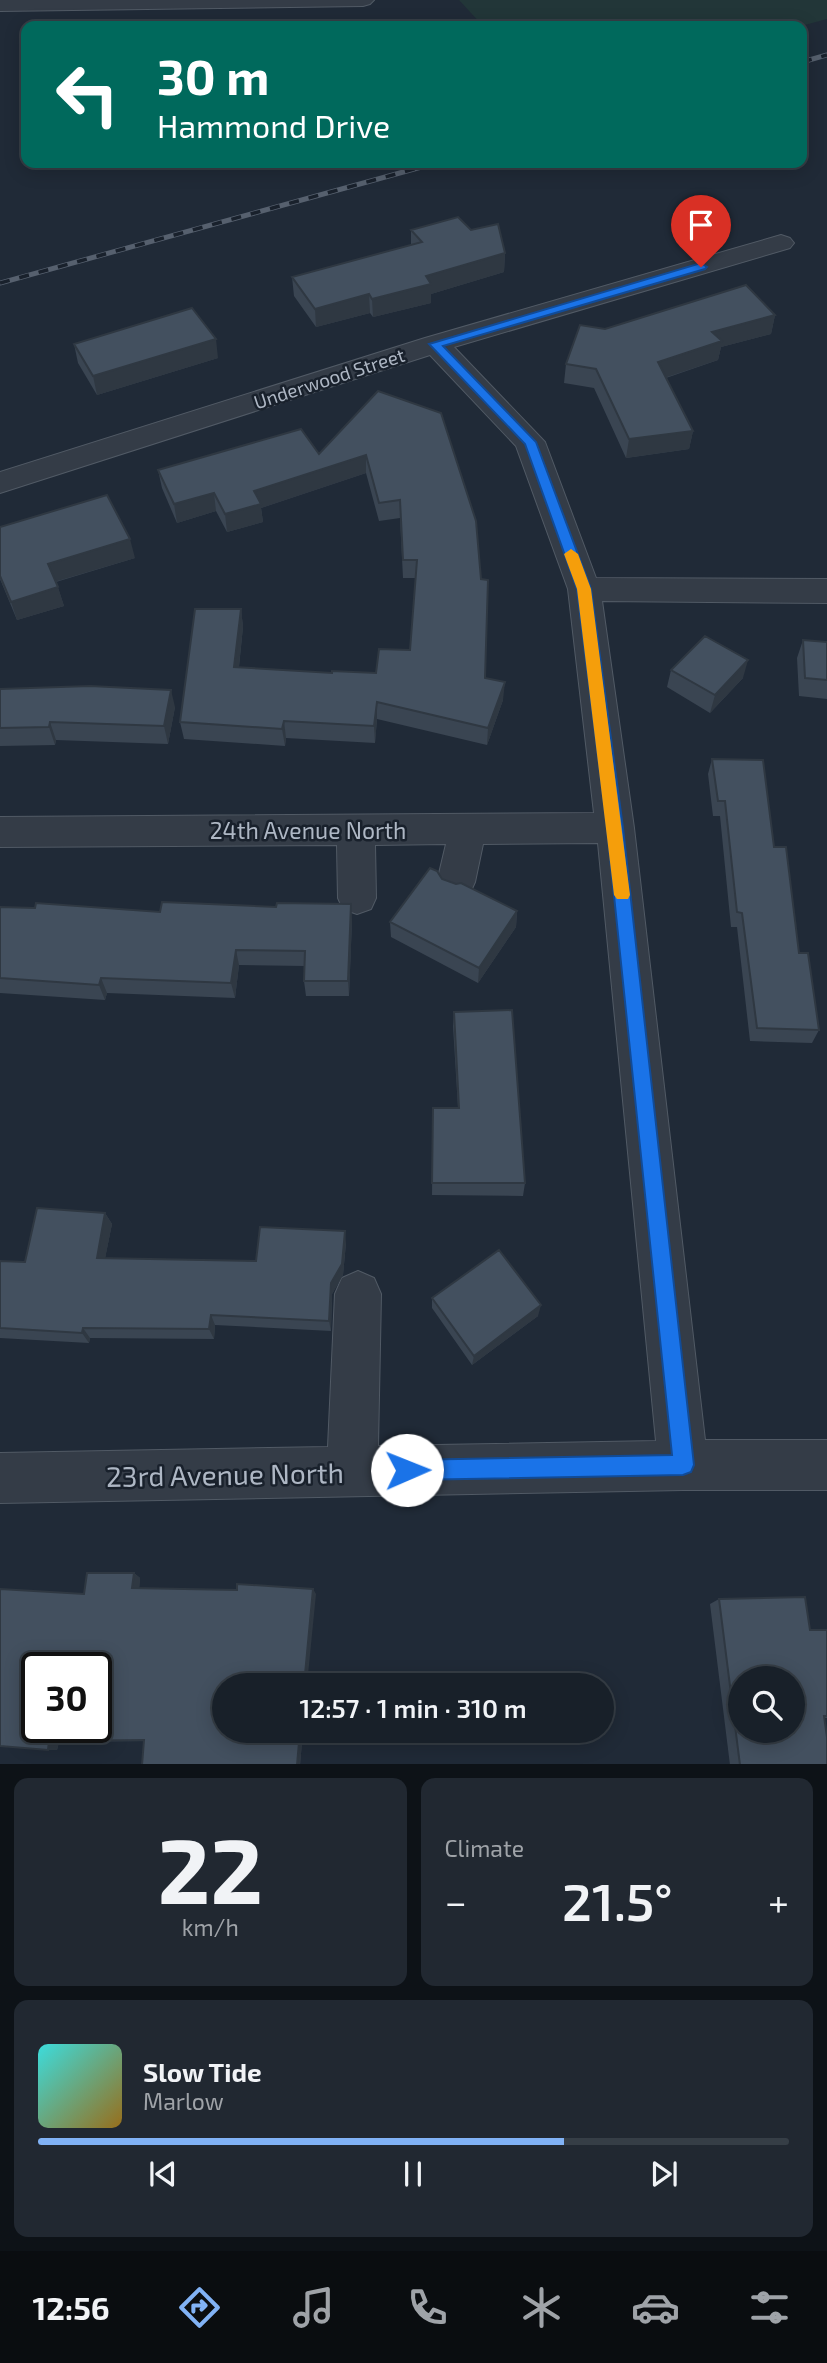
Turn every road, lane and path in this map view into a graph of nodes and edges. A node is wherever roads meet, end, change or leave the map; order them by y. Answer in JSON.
{"nodes":[{"id":1,"x":363,"y":0,"type":"edge"},
{"id":2,"x":0,"y":5,"type":"edge"},
{"id":3,"x":781,"y":243,"type":"dead end"},
{"id":4,"x":435,"y":344,"type":"junction"},
{"id":5,"x":0,"y":483,"type":"edge"},
{"id":6,"x":584,"y":589,"type":"junction"},
{"id":7,"x":827,"y":591,"type":"edge"},
{"id":8,"x":615,"y":828,"type":"junction"},
{"id":9,"x":467,"y":829,"type":"junction"},
{"id":10,"x":357,"y":830,"type":"junction"},
{"id":11,"x":0,"y":832,"type":"edge"},
{"id":12,"x":456,"y":882,"type":"edge"},
{"id":13,"x":357,"y":898,"type":"dead end"},
{"id":14,"x":358,"y":1294,"type":"dead end"},
{"id":15,"x":683,"y":1465,"type":"junction"},
{"id":16,"x":827,"y":1465,"type":"edge"},
{"id":17,"x":352,"y":1471,"type":"junction"},
{"id":18,"x":0,"y":1478,"type":"edge"}],
"edges":[{"from":1,"to":2,"type":"street"},
{"from":3,"to":4,"type":"street","name":"Underwood Street"},
{"from":4,"to":5,"type":"street","name":"Underwood Street"},
{"from":4,"to":6,"type":"street"},
{"from":6,"to":7,"type":"street"},
{"from":6,"to":8,"type":"street"},
{"from":8,"to":9,"type":"street","name":"24th Avenue North"},
{"from":8,"to":15,"type":"street"},
{"from":9,"to":10,"type":"street","name":"24th Avenue North"},
{"from":9,"to":12,"type":"street"},
{"from":10,"to":11,"type":"street","name":"24th Avenue North"},
{"from":10,"to":13,"type":"street"},
{"from":14,"to":17,"type":"street"},
{"from":15,"to":16,"type":"street","name":"23rd Avenue North"},
{"from":15,"to":17,"type":"street","name":"23rd Avenue North"},
{"from":17,"to":18,"type":"street","name":"23rd Avenue North"}]}
